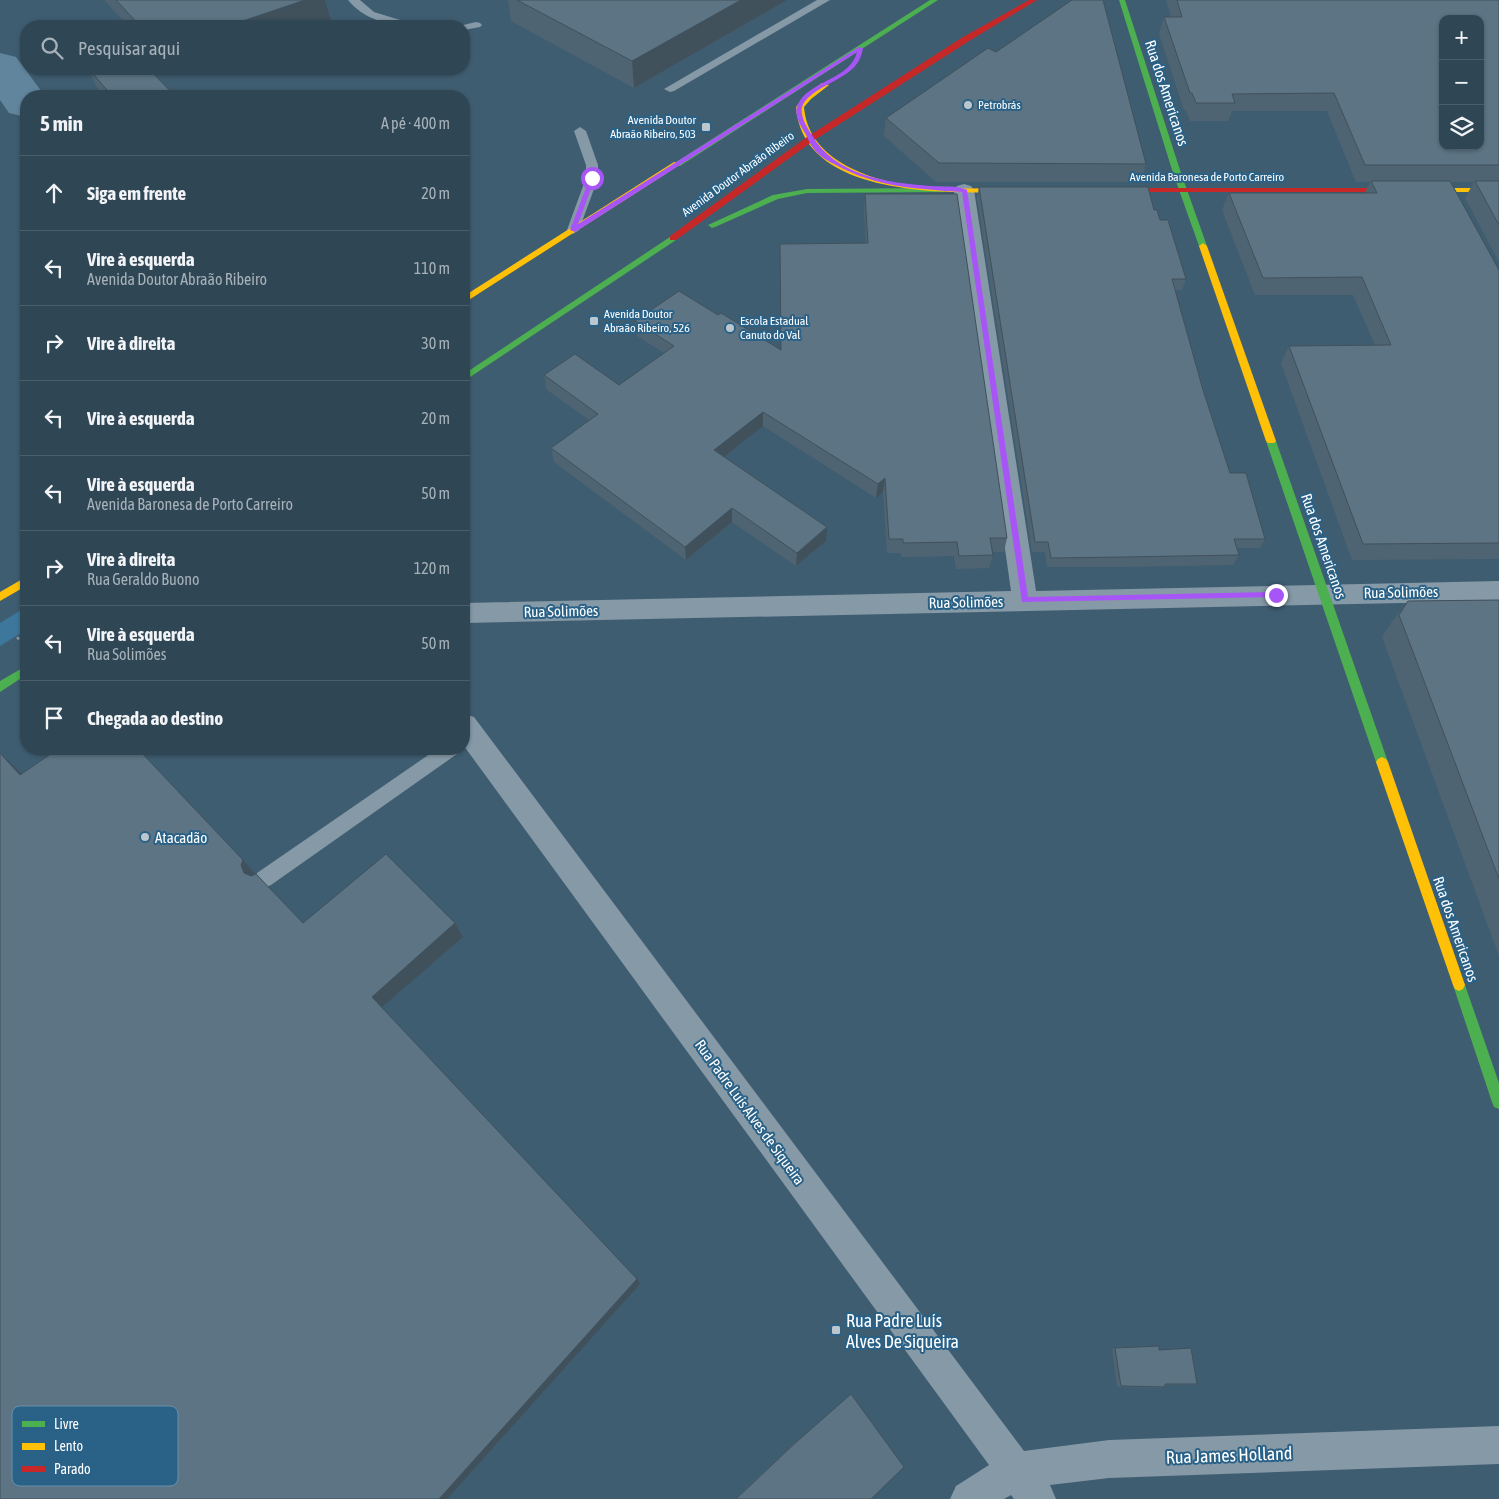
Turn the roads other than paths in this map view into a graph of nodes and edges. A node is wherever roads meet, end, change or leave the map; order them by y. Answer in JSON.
{"nodes":[{"id":1,"x":353,"y":0,"type":"edge"},
{"id":2,"x":825,"y":0,"type":"edge"},
{"id":3,"x":935,"y":0,"type":"edge"},
{"id":4,"x":1034,"y":0,"type":"edge"},
{"id":5,"x":1122,"y":0,"type":"edge"},
{"id":6,"x":390,"y":20,"type":"edge"},
{"id":7,"x":476,"y":25,"type":"dead end"},
{"id":8,"x":470,"y":26,"type":"edge"},
{"id":9,"x":860,"y":48,"type":"junction"},
{"id":10,"x":853,"y":66,"type":"dead end"},
{"id":11,"x":837,"y":76,"type":"dead end"},
{"id":12,"x":670,"y":89,"type":"dead end"},
{"id":13,"x":580,"y":131,"type":"dead end"},
{"id":14,"x":810,"y":139,"type":"junction"},
{"id":15,"x":941,"y":190,"type":"junction"},
{"id":16,"x":964,"y":190,"type":"junction"},
{"id":17,"x":1024,"y":190,"type":"edge"},
{"id":18,"x":1103,"y":190,"type":"edge"},
{"id":19,"x":1183,"y":190,"type":"junction"},
{"id":20,"x":1499,"y":190,"type":"edge"},
{"id":21,"x":573,"y":230,"type":"junction"},
{"id":22,"x":652,"y":253,"type":"junction"},
{"id":23,"x":470,"y":296,"type":"edge"},
{"id":24,"x":470,"y":374,"type":"edge"},
{"id":25,"x":20,"y":585,"type":"edge"},
{"id":26,"x":1499,"y":591,"type":"edge"},
{"id":27,"x":1324,"y":594,"type":"junction"},
{"id":28,"x":0,"y":597,"type":"edge"},
{"id":29,"x":1024,"y":600,"type":"junction"},
{"id":30,"x":470,"y":613,"type":"edge"},
{"id":31,"x":20,"y":674,"type":"edge"},
{"id":32,"x":0,"y":687,"type":"edge"},
{"id":33,"x":470,"y":748,"type":"edge"},
{"id":34,"x":437,"y":755,"type":"edge"},
{"id":35,"x":264,"y":879,"type":"edge"},
{"id":36,"x":1499,"y":1102,"type":"edge"},
{"id":37,"x":1499,"y":1445,"type":"edge"},
{"id":38,"x":1026,"y":1485,"type":"edge"},
{"id":39,"x":969,"y":1499,"type":"edge"}],
"edges":[{"from":1,"to":6,"type":"lane"},
{"from":2,"to":12,"type":"lane"},
{"from":3,"to":9,"type":"main road"},
{"from":4,"to":14,"type":"main road","name":"Avenida Doutor Abraão Ribeiro"},
{"from":5,"to":19,"type":"main road","name":"Rua dos Americanos"},
{"from":7,"to":8,"type":"lane"},
{"from":9,"to":10,"type":"main road"},
{"from":9,"to":21,"type":"main road"},
{"from":11,"to":14,"type":"main road"},
{"from":13,"to":21,"type":"lane"},
{"from":14,"to":15,"type":"main road"},
{"from":14,"to":22,"type":"main road","name":"Avenida Doutor Abraão Ribeiro"},
{"from":15,"to":16,"type":"main road"},
{"from":15,"to":22,"type":"main road"},
{"from":16,"to":17,"type":"main road"},
{"from":16,"to":29,"type":"street"},
{"from":18,"to":19,"type":"main road","name":"Avenida Baronesa de Porto Carreiro"},
{"from":19,"to":20,"type":"main road","name":"Avenida Baronesa de Porto Carreiro"},
{"from":19,"to":27,"type":"main road","name":"Rua dos Americanos"},
{"from":21,"to":23,"type":"main road"},
{"from":22,"to":24,"type":"main road","name":"Avenida Doutor Abraão Ribeiro"},
{"from":25,"to":28,"type":"main road"},
{"from":26,"to":27,"type":"street","name":"Rua Solimões"},
{"from":27,"to":29,"type":"street","name":"Rua Solimões"},
{"from":27,"to":36,"type":"main road","name":"Rua dos Americanos"},
{"from":29,"to":30,"type":"street","name":"Rua Solimões"},
{"from":31,"to":32,"type":"main road"},
{"from":33,"to":38,"type":"street","name":"Rua Padre Luís Alves de Siqueira"},
{"from":34,"to":35,"type":"lane"},
{"from":37,"to":38,"type":"street","name":"Rua James Holland"},
{"from":38,"to":39,"type":"street","name":"Rua James Holland"}]}
